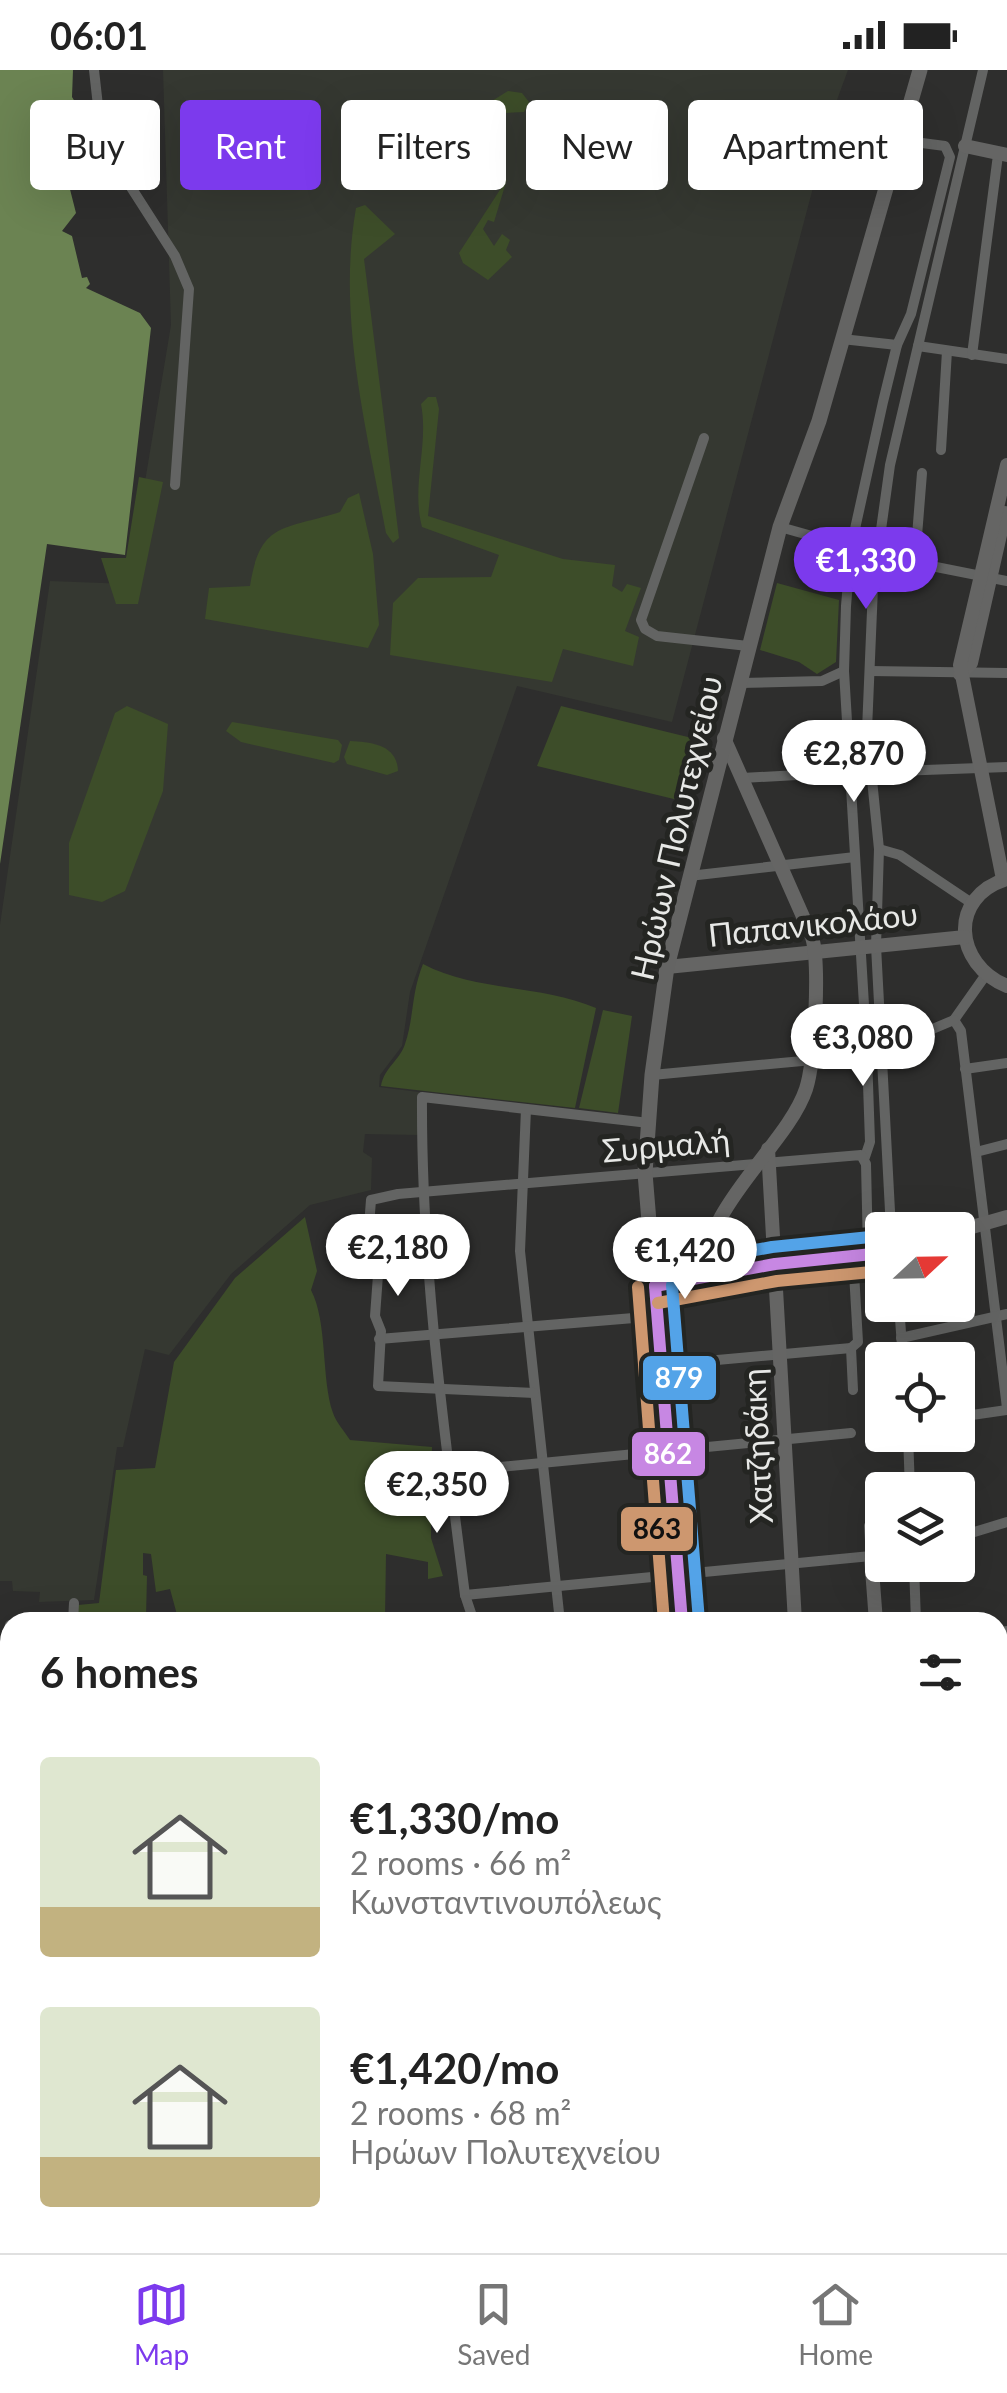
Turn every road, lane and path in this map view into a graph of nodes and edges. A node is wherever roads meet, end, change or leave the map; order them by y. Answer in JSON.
{"nodes":[{"id":1,"x":94,"y":70,"type":"edge"},
{"id":2,"x":920,"y":70,"type":"edge"},
{"id":3,"x":983,"y":70,"type":"edge"},
{"id":4,"x":911,"y":100,"type":"edge"},
{"id":5,"x":923,"y":143,"type":"edge"},
{"id":6,"x":964,"y":146,"type":"junction"},
{"id":7,"x":1003,"y":155,"type":"edge"},
{"id":8,"x":885,"y":190,"type":"edge"},
{"id":9,"x":842,"y":338,"type":"junction"},
{"id":10,"x":897,"y":345,"type":"junction"},
{"id":11,"x":918,"y":346,"type":"junction"},
{"id":12,"x":947,"y":352,"type":"junction"},
{"id":13,"x":972,"y":355,"type":"junction"},
{"id":14,"x":1007,"y":359,"type":"edge"},
{"id":15,"x":704,"y":438,"type":"dead end"},
{"id":16,"x":941,"y":450,"type":"dead end"},
{"id":17,"x":1007,"y":465,"type":"edge"},
{"id":18,"x":922,"y":473,"type":"dead end"},
{"id":19,"x":175,"y":484,"type":"dead end"},
{"id":20,"x":1005,"y":494,"type":"edge"},
{"id":21,"x":780,"y":528,"type":"junction"},
{"id":22,"x":851,"y":547,"type":"junction"},
{"id":23,"x":876,"y":555,"type":"junction"},
{"id":24,"x":915,"y":562,"type":"junction"},
{"id":25,"x":986,"y":577,"type":"junction"},
{"id":26,"x":1007,"y":581,"type":"edge"},
{"id":27,"x":748,"y":646,"type":"junction"},
{"id":28,"x":844,"y":671,"type":"junction"},
{"id":29,"x":870,"y":671,"type":"junction"},
{"id":30,"x":1007,"y":673,"type":"edge"},
{"id":31,"x":960,"y":674,"type":"junction"},
{"id":32,"x":740,"y":683,"type":"junction"},
{"id":33,"x":724,"y":738,"type":"junction"},
{"id":34,"x":1007,"y":767,"type":"edge"},
{"id":35,"x":977,"y":768,"type":"junction"},
{"id":36,"x":852,"y":772,"type":"junction"},
{"id":37,"x":870,"y":772,"type":"junction"},
{"id":38,"x":742,"y":778,"type":"junction"},
{"id":39,"x":1001,"y":842,"type":"edge"},
{"id":40,"x":878,"y":849,"type":"junction"},
{"id":41,"x":855,"y":857,"type":"junction"},
{"id":42,"x":778,"y":865,"type":"junction"},
{"id":43,"x":688,"y":876,"type":"junction"},
{"id":44,"x":1005,"y":879,"type":"edge"},
{"id":45,"x":973,"y":904,"type":"junction"},
{"id":46,"x":964,"y":938,"type":"junction"},
{"id":47,"x":868,"y":947,"type":"junction"},
{"id":48,"x":817,"y":954,"type":"junction"},
{"id":49,"x":668,"y":967,"type":"junction"},
{"id":50,"x":985,"y":976,"type":"junction"},
{"id":51,"x":1007,"y":986,"type":"edge"},
{"id":52,"x":954,"y":1020,"type":"junction"},
{"id":53,"x":880,"y":1042,"type":"junction"},
{"id":54,"x":867,"y":1055,"type":"junction"},
{"id":55,"x":816,"y":1058,"type":"junction"},
{"id":56,"x":1007,"y":1063,"type":"edge"},
{"id":57,"x":965,"y":1069,"type":"junction"},
{"id":58,"x":652,"y":1075,"type":"junction"},
{"id":59,"x":526,"y":1108,"type":"junction"},
{"id":60,"x":649,"y":1123,"type":"junction"},
{"id":61,"x":1007,"y":1144,"type":"edge"},
{"id":62,"x":976,"y":1152,"type":"junction"},
{"id":63,"x":865,"y":1157,"type":"junction"},
{"id":64,"x":765,"y":1158,"type":"junction"},
{"id":65,"x":646,"y":1173,"type":"junction"},
{"id":66,"x":522,"y":1183,"type":"junction"},
{"id":67,"x":421,"y":1193,"type":"junction"},
{"id":68,"x":867,"y":1212,"type":"edge"},
{"id":69,"x":890,"y":1212,"type":"edge"},
{"id":70,"x":1007,"y":1217,"type":"edge"},
{"id":71,"x":984,"y":1223,"type":"junction"},
{"id":72,"x":975,"y":1226,"type":"edge"},
{"id":73,"x":865,"y":1253,"type":"edge"},
{"id":74,"x":775,"y":1264,"type":"junction"},
{"id":75,"x":707,"y":1276,"type":"junction"},
{"id":76,"x":865,"y":1280,"type":"edge"},
{"id":77,"x":655,"y":1286,"type":"junction"},
{"id":78,"x":658,"y":1316,"type":"junction"},
{"id":79,"x":1001,"y":1316,"type":"edge"},
{"id":80,"x":901,"y":1322,"type":"edge"},
{"id":81,"x":526,"y":1326,"type":"junction"},
{"id":82,"x":436,"y":1332,"type":"junction"},
{"id":83,"x":902,"y":1338,"type":"junction"},
{"id":84,"x":379,"y":1339,"type":"junction"},
{"id":85,"x":902,"y":1342,"type":"edge"},
{"id":86,"x":851,"y":1348,"type":"junction"},
{"id":87,"x":780,"y":1354,"type":"junction"},
{"id":88,"x":662,"y":1365,"type":"junction"},
{"id":89,"x":440,"y":1389,"type":"junction"},
{"id":90,"x":853,"y":1390,"type":"dead end"},
{"id":91,"x":534,"y":1392,"type":"junction"},
{"id":92,"x":1007,"y":1409,"type":"edge"},
{"id":93,"x":975,"y":1414,"type":"edge"},
{"id":94,"x":852,"y":1434,"type":"dead end"},
{"id":95,"x":785,"y":1438,"type":"junction"},
{"id":96,"x":667,"y":1448,"type":"junction"},
{"id":97,"x":543,"y":1462,"type":"junction"},
{"id":98,"x":449,"y":1472,"type":"junction"},
{"id":99,"x":1007,"y":1522,"type":"edge"},
{"id":100,"x":975,"y":1532,"type":"edge"},
{"id":101,"x":865,"y":1556,"type":"edge"},
{"id":102,"x":791,"y":1562,"type":"junction"},
{"id":103,"x":677,"y":1572,"type":"junction"},
{"id":104,"x":873,"y":1582,"type":"edge"},
{"id":105,"x":915,"y":1582,"type":"edge"},
{"id":106,"x":556,"y":1585,"type":"junction"},
{"id":107,"x":465,"y":1595,"type":"junction"},
{"id":108,"x":74,"y":1603,"type":"dead end"},
{"id":109,"x":74,"y":1612,"type":"edge"},
{"id":110,"x":471,"y":1612,"type":"edge"},
{"id":111,"x":559,"y":1612,"type":"edge"},
{"id":112,"x":681,"y":1612,"type":"edge"},
{"id":113,"x":794,"y":1612,"type":"edge"},
{"id":114,"x":875,"y":1612,"type":"edge"},
{"id":115,"x":916,"y":1612,"type":"edge"}],
"edges":[{"from":1,"to":19,"type":"street"},
{"from":2,"to":4,"type":"main road","name":"Ηρώων Πολυτεχνείου"},
{"from":3,"to":6,"type":"street"},
{"from":5,"to":10,"type":"street"},
{"from":6,"to":7,"type":"street"},
{"from":6,"to":11,"type":"street"},
{"from":7,"to":13,"type":"street"},
{"from":8,"to":9,"type":"main road","name":"Ηρώων Πολυτεχνείου"},
{"from":9,"to":10,"type":"street"},
{"from":9,"to":21,"type":"main road","name":"Ηρώων Πολυτεχνείου"},
{"from":10,"to":22,"type":"street"},
{"from":11,"to":12,"type":"street"},
{"from":11,"to":23,"type":"street"},
{"from":12,"to":13,"type":"street"},
{"from":12,"to":16,"type":"street"},
{"from":13,"to":14,"type":"street"},
{"from":15,"to":27,"type":"street"},
{"from":17,"to":20,"type":"street"},
{"from":18,"to":24,"type":"street"},
{"from":20,"to":25,"type":"street"},
{"from":21,"to":22,"type":"street"},
{"from":21,"to":27,"type":"main road","name":"Ηρώων Πολυτεχνείου"},
{"from":22,"to":28,"type":"street"},
{"from":23,"to":24,"type":"street"},
{"from":23,"to":29,"type":"street"},
{"from":24,"to":25,"type":"street"},
{"from":25,"to":26,"type":"street"},
{"from":25,"to":31,"type":"street"},
{"from":27,"to":32,"type":"main road","name":"Ηρώων Πολυτεχνείου"},
{"from":28,"to":32,"type":"street"},
{"from":28,"to":36,"type":"street"},
{"from":29,"to":31,"type":"street"},
{"from":29,"to":37,"type":"street"},
{"from":30,"to":31,"type":"street"},
{"from":31,"to":35,"type":"street"},
{"from":32,"to":33,"type":"main road","name":"Ηρώων Πολυτεχνείου"},
{"from":33,"to":38,"type":"street"},
{"from":33,"to":43,"type":"main road","name":"Ηρώων Πολυτεχνείου"},
{"from":34,"to":35,"type":"street"},
{"from":35,"to":37,"type":"street"},
{"from":35,"to":39,"type":"street"},
{"from":36,"to":38,"type":"street"},
{"from":36,"to":41,"type":"street"},
{"from":37,"to":40,"type":"street"},
{"from":38,"to":42,"type":"street"},
{"from":39,"to":44,"type":"street"},
{"from":40,"to":45,"type":"street"},
{"from":40,"to":47,"type":"street"},
{"from":41,"to":42,"type":"street"},
{"from":41,"to":47,"type":"street"},
{"from":42,"to":43,"type":"street"},
{"from":42,"to":48,"type":"street"},
{"from":43,"to":49,"type":"main road","name":"Ηρώων Πολυτεχνείου"},
{"from":44,"to":45,"type":"street"},
{"from":45,"to":46,"type":"street"},
{"from":46,"to":47,"type":"street","name":"Παπανικολάου"},
{"from":46,"to":50,"type":"street"},
{"from":47,"to":48,"type":"street","name":"Παπανικολάου"},
{"from":47,"to":53,"type":"street"},
{"from":47,"to":54,"type":"street"},
{"from":48,"to":49,"type":"street","name":"Παπανικολάου"},
{"from":48,"to":55,"type":"street"},
{"from":49,"to":58,"type":"main road","name":"Ηρώων Πολυτεχνείου"},
{"from":50,"to":51,"type":"street"},
{"from":50,"to":52,"type":"street"},
{"from":52,"to":53,"type":"street"},
{"from":52,"to":57,"type":"street"},
{"from":53,"to":69,"type":"street"},
{"from":54,"to":55,"type":"street"},
{"from":54,"to":63,"type":"street"},
{"from":55,"to":58,"type":"street"},
{"from":55,"to":64,"type":"street"},
{"from":56,"to":57,"type":"street"},
{"from":57,"to":62,"type":"street"},
{"from":58,"to":60,"type":"main road","name":"Ηρώων Πολυτεχνείου"},
{"from":59,"to":60,"type":"street"},
{"from":59,"to":66,"type":"street"},
{"from":59,"to":67,"type":"street"},
{"from":60,"to":65,"type":"main road","name":"Ηρώων Πολυτεχνείου"},
{"from":61,"to":62,"type":"street"},
{"from":62,"to":71,"type":"street"},
{"from":63,"to":64,"type":"street","name":"Συρμαλή"},
{"from":63,"to":68,"type":"street"},
{"from":64,"to":65,"type":"street","name":"Συρμαλή"},
{"from":64,"to":74,"type":"street","name":"Χατζηδάκη"},
{"from":64,"to":75,"type":"street"},
{"from":65,"to":66,"type":"street","name":"Συρμαλή"},
{"from":65,"to":77,"type":"main road","name":"Ηρώων Πολυτεχνείου"},
{"from":66,"to":67,"type":"street","name":"Συρμαλή"},
{"from":66,"to":81,"type":"street"},
{"from":67,"to":82,"type":"street"},
{"from":67,"to":84,"type":"street","name":"Συρμαλή"},
{"from":70,"to":71,"type":"street"},
{"from":71,"to":72,"type":"street"},
{"from":71,"to":79,"type":"street"},
{"from":73,"to":74,"type":"street"},
{"from":74,"to":75,"type":"street"},
{"from":74,"to":87,"type":"street","name":"Χατζηδάκη"},
{"from":75,"to":77,"type":"street"},
{"from":76,"to":86,"type":"street"},
{"from":77,"to":78,"type":"main road","name":"Ηρώων Πολυτεχνείου"},
{"from":78,"to":81,"type":"street"},
{"from":78,"to":88,"type":"main road","name":"Ηρώων Πολυτεχνείου"},
{"from":79,"to":83,"type":"street"},
{"from":79,"to":92,"type":"street"},
{"from":80,"to":83,"type":"street"},
{"from":81,"to":82,"type":"street"},
{"from":81,"to":91,"type":"street"},
{"from":82,"to":84,"type":"street"},
{"from":82,"to":89,"type":"street"},
{"from":83,"to":85,"type":"street"},
{"from":84,"to":89,"type":"street"},
{"from":86,"to":87,"type":"street"},
{"from":86,"to":90,"type":"street"},
{"from":87,"to":88,"type":"street"},
{"from":87,"to":95,"type":"street","name":"Χατζηδάκη"},
{"from":88,"to":96,"type":"main road","name":"Ηρώων Πολυτεχνείου"},
{"from":89,"to":91,"type":"street"},
{"from":89,"to":98,"type":"street"},
{"from":91,"to":97,"type":"street"},
{"from":92,"to":93,"type":"street"},
{"from":94,"to":95,"type":"street"},
{"from":95,"to":96,"type":"street"},
{"from":95,"to":102,"type":"street","name":"Χατζηδάκη"},
{"from":96,"to":97,"type":"street"},
{"from":96,"to":103,"type":"main road","name":"Ηρώων Πολυτεχνείου"},
{"from":97,"to":98,"type":"street"},
{"from":97,"to":106,"type":"street"},
{"from":98,"to":107,"type":"street"},
{"from":99,"to":100,"type":"street"},
{"from":101,"to":102,"type":"street"},
{"from":102,"to":103,"type":"street"},
{"from":102,"to":113,"type":"street","name":"Χατζηδάκη"},
{"from":103,"to":106,"type":"street"},
{"from":103,"to":112,"type":"main road","name":"Ηρώων Πολυτεχνείου"},
{"from":104,"to":114,"type":"street"},
{"from":105,"to":115,"type":"street"},
{"from":106,"to":107,"type":"street"},
{"from":106,"to":111,"type":"street"},
{"from":107,"to":110,"type":"street"},
{"from":108,"to":109,"type":"street"}]}
